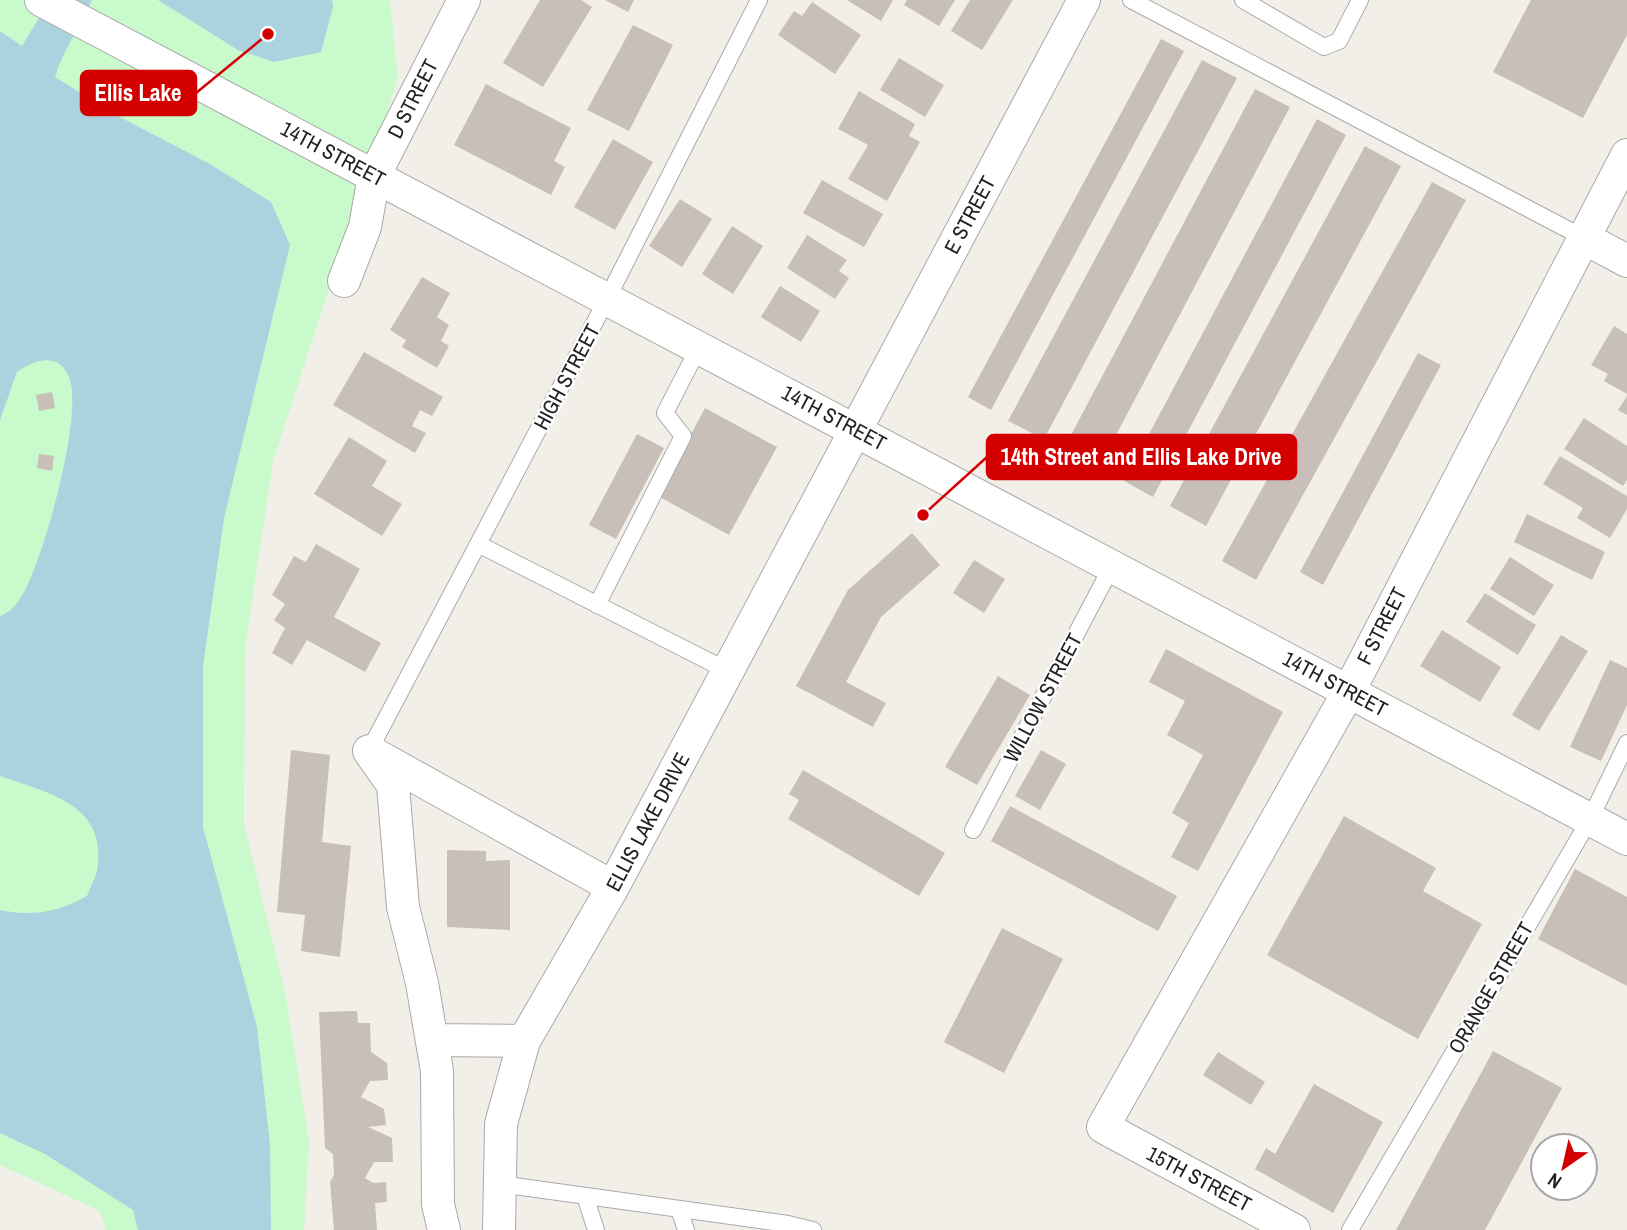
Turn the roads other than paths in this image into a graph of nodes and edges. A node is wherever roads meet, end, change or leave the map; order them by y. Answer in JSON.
{"nodes":[{"id":1,"x":41,"y":0,"type":"edge"},
{"id":2,"x":464,"y":0,"type":"edge"},
{"id":3,"x":759,"y":0,"type":"edge"},
{"id":4,"x":1084,"y":0,"type":"edge"},
{"id":5,"x":1131,"y":0,"type":"edge"},
{"id":6,"x":1243,"y":0,"type":"edge"},
{"id":7,"x":1360,"y":0,"type":"edge"},
{"id":8,"x":1627,"y":155,"type":"edge"},
{"id":9,"x":374,"y":176,"type":"junction"},
{"id":10,"x":1584,"y":238,"type":"junction"},
{"id":11,"x":1627,"y":261,"type":"edge"},
{"id":12,"x":344,"y":281,"type":"dead end"},
{"id":13,"x":607,"y":299,"type":"junction"},
{"id":14,"x":699,"y":347,"type":"junction"},
{"id":15,"x":857,"y":430,"type":"junction"},
{"id":16,"x":478,"y":544,"type":"junction"},
{"id":17,"x":1112,"y":566,"type":"junction"},
{"id":18,"x":597,"y":605,"type":"junction"},
{"id":19,"x":729,"y":671,"type":"junction"},
{"id":20,"x":1349,"y":691,"type":"junction"},
{"id":21,"x":1627,"y":743,"type":"edge"},
{"id":22,"x":369,"y":751,"type":"junction"},
{"id":23,"x":1590,"y":819,"type":"junction"},
{"id":24,"x":973,"y":830,"type":"dead end"},
{"id":25,"x":1627,"y":839,"type":"edge"},
{"id":26,"x":613,"y":887,"type":"junction"},
{"id":27,"x":432,"y":1040,"type":"junction"},
{"id":28,"x":524,"y":1041,"type":"junction"},
{"id":29,"x":1103,"y":1127,"type":"joint"},
{"id":30,"x":500,"y":1184,"type":"junction"},
{"id":31,"x":585,"y":1196,"type":"junction"},
{"id":32,"x":679,"y":1209,"type":"junction"},
{"id":33,"x":764,"y":1225,"type":"edge"},
{"id":34,"x":444,"y":1230,"type":"edge"},
{"id":35,"x":499,"y":1230,"type":"edge"},
{"id":36,"x":596,"y":1230,"type":"edge"},
{"id":37,"x":686,"y":1230,"type":"edge"},
{"id":38,"x":813,"y":1230,"type":"edge"},
{"id":39,"x":1294,"y":1230,"type":"edge"},
{"id":40,"x":1350,"y":1230,"type":"edge"}],
"edges":[{"from":1,"to":9,"type":"street","name":"14TH STREET"},
{"from":2,"to":9,"type":"street","name":"D STREET"},
{"from":3,"to":13,"type":"lane","name":"HIGH STREET"},
{"from":4,"to":15,"type":"street","name":"E STREET"},
{"from":5,"to":10,"type":"lane"},
{"from":6,"to":7,"type":"lane"},
{"from":8,"to":10,"type":"street","name":"F STREET"},
{"from":9,"to":12,"type":"street","name":"D STREET"},
{"from":9,"to":13,"type":"street","name":"14TH STREET"},
{"from":10,"to":11,"type":"street"},
{"from":10,"to":20,"type":"street","name":"F STREET"},
{"from":13,"to":14,"type":"street","name":"14TH STREET"},
{"from":13,"to":16,"type":"lane","name":"HIGH STREET"},
{"from":14,"to":15,"type":"street","name":"14TH STREET"},
{"from":14,"to":18,"type":"lane"},
{"from":15,"to":17,"type":"street","name":"14TH STREET"},
{"from":15,"to":19,"type":"street","name":"ELLIS LAKE DRIVE"},
{"from":16,"to":18,"type":"lane"},
{"from":16,"to":22,"type":"lane","name":"HIGH STREET"},
{"from":17,"to":20,"type":"street","name":"14TH STREET"},
{"from":17,"to":24,"type":"lane","name":"WILLOW STREET"},
{"from":18,"to":19,"type":"lane"},
{"from":19,"to":26,"type":"street","name":"ELLIS LAKE DRIVE"},
{"from":20,"to":23,"type":"street","name":"14TH STREET"},
{"from":20,"to":29,"type":"street","name":"F STREET"},
{"from":21,"to":23,"type":"lane","name":"ORANGE STREET"},
{"from":22,"to":26,"type":"street"},
{"from":22,"to":27,"type":"street"},
{"from":23,"to":25,"type":"street","name":"14TH STREET"},
{"from":23,"to":40,"type":"lane","name":"ORANGE STREET"},
{"from":26,"to":28,"type":"street","name":"ELLIS LAKE DRIVE"},
{"from":27,"to":28,"type":"street"},
{"from":27,"to":34,"type":"street"},
{"from":28,"to":30,"type":"street","name":"ELLIS LAKE DRIVE"},
{"from":29,"to":39,"type":"street","name":"15TH STREET"},
{"from":30,"to":31,"type":"lane"},
{"from":30,"to":35,"type":"street","name":"ELLIS LAKE DRIVE"},
{"from":31,"to":32,"type":"lane"},
{"from":31,"to":36,"type":"lane"},
{"from":32,"to":33,"type":"lane"},
{"from":32,"to":37,"type":"lane"},
{"from":33,"to":38,"type":"lane"}]}
